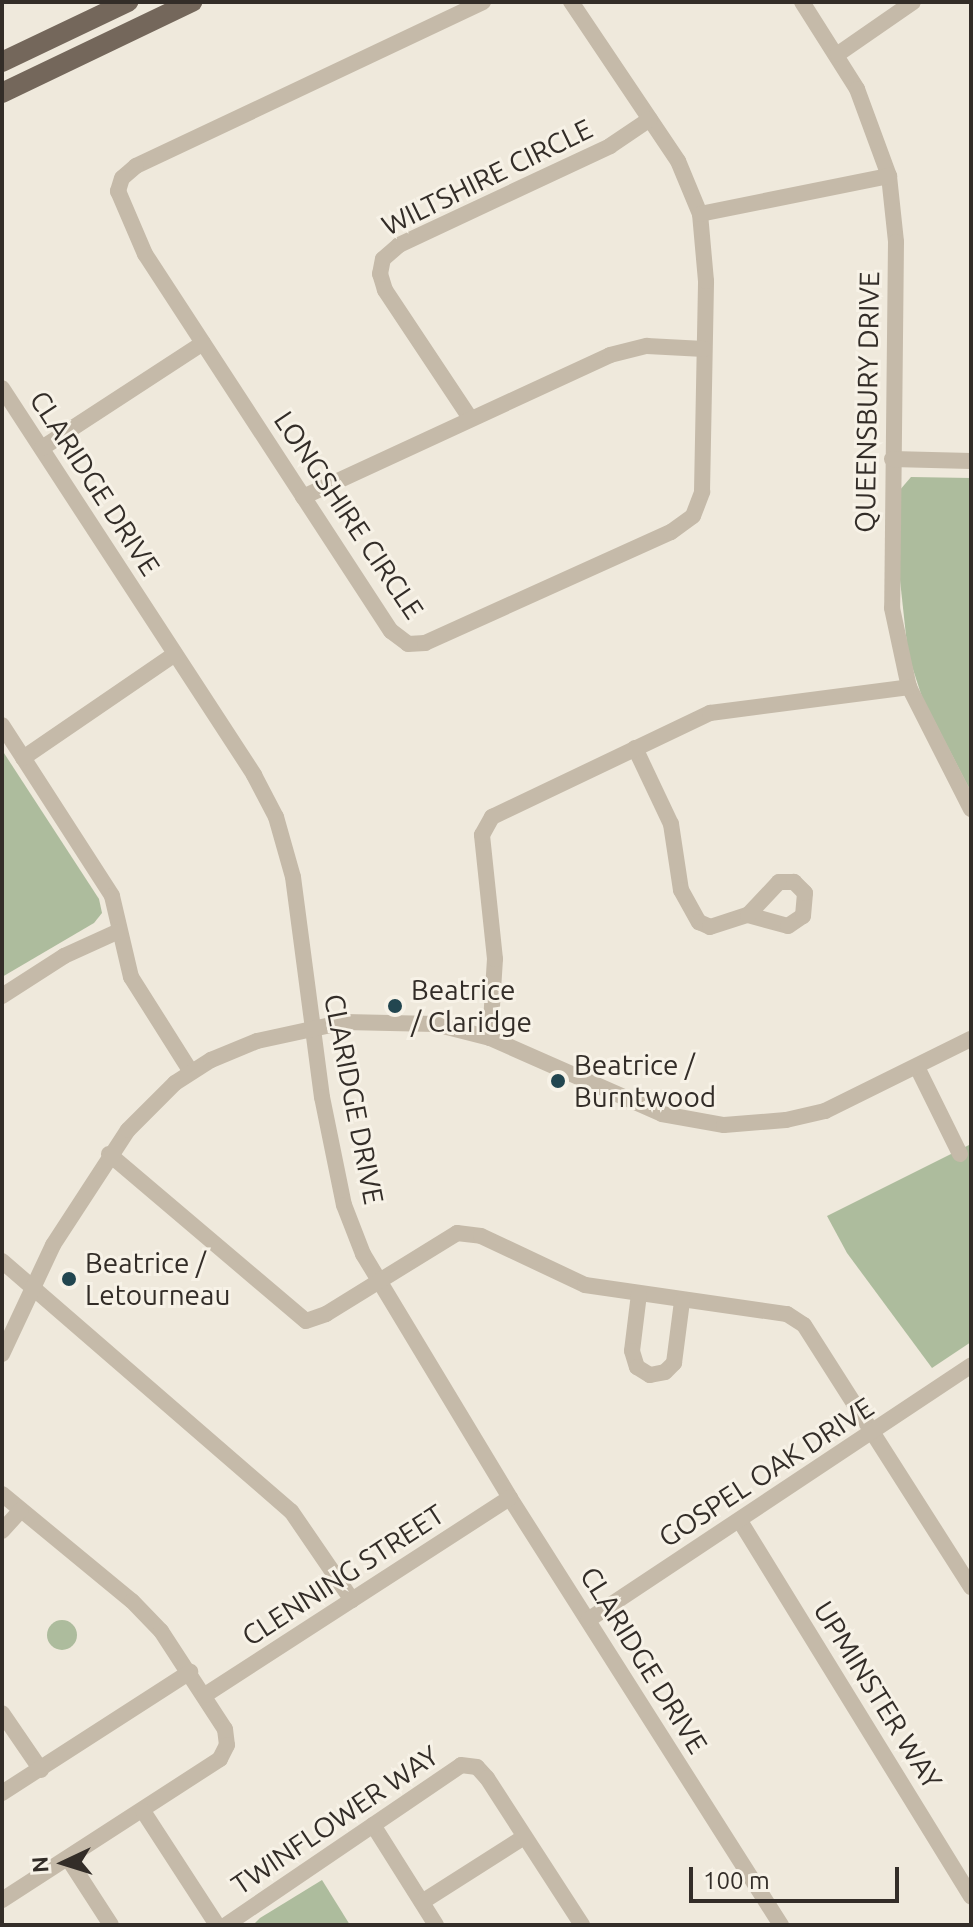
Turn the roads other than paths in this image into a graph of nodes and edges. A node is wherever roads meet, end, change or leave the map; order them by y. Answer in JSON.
{"nodes":[{"id":1,"x":128,"y":2,"type":"edge"},
{"id":2,"x":192,"y":2,"type":"edge"},
{"id":3,"x":483,"y":2,"type":"edge"},
{"id":4,"x":571,"y":2,"type":"edge"},
{"id":5,"x":802,"y":2,"type":"edge"},
{"id":6,"x":913,"y":2,"type":"edge"},
{"id":7,"x":838,"y":54,"type":"junction"},
{"id":8,"x":2,"y":62,"type":"edge"},
{"id":9,"x":2,"y":93,"type":"edge"},
{"id":10,"x":650,"y":119,"type":"junction"},
{"id":11,"x":889,"y":176,"type":"junction"},
{"id":12,"x":700,"y":214,"type":"junction"},
{"id":13,"x":203,"y":343,"type":"junction"},
{"id":14,"x":704,"y":349,"type":"junction"},
{"id":15,"x":2,"y":388,"type":"edge"},
{"id":16,"x":470,"y":418,"type":"junction"},
{"id":17,"x":42,"y":448,"type":"junction"},
{"id":18,"x":892,"y":459,"type":"junction"},
{"id":19,"x":971,"y":461,"type":"edge"},
{"id":20,"x":303,"y":497,"type":"junction"},
{"id":21,"x":175,"y":654,"type":"junction"},
{"id":22,"x":909,"y":687,"type":"junction"},
{"id":23,"x":2,"y":725,"type":"edge"},
{"id":24,"x":635,"y":748,"type":"junction"},
{"id":25,"x":23,"y":758,"type":"junction"},
{"id":26,"x":971,"y":809,"type":"edge"},
{"id":27,"x":748,"y":915,"type":"dead end"},
{"id":28,"x":117,"y":932,"type":"junction"},
{"id":29,"x":2,"y":996,"type":"edge"},
{"id":30,"x":311,"y":1027,"type":"junction"},
{"id":31,"x":490,"y":1038,"type":"junction"},
{"id":32,"x":971,"y":1039,"type":"edge"},
{"id":33,"x":917,"y":1067,"type":"junction"},
{"id":34,"x":191,"y":1072,"type":"junction"},
{"id":35,"x":109,"y":1154,"type":"junction"},
{"id":36,"x":960,"y":1154,"type":"dead end"},
{"id":37,"x":2,"y":1261,"type":"edge"},
{"id":38,"x":379,"y":1284,"type":"junction"},
{"id":39,"x":34,"y":1291,"type":"junction"},
{"id":40,"x":639,"y":1294,"type":"junction"},
{"id":41,"x":682,"y":1301,"type":"junction"},
{"id":42,"x":2,"y":1354,"type":"edge"},
{"id":43,"x":971,"y":1366,"type":"edge"},
{"id":44,"x":873,"y":1433,"type":"junction"},
{"id":45,"x":2,"y":1494,"type":"edge"},
{"id":46,"x":510,"y":1498,"type":"junction"},
{"id":47,"x":21,"y":1510,"type":"junction"},
{"id":48,"x":740,"y":1521,"type":"junction"},
{"id":49,"x":2,"y":1531,"type":"edge"},
{"id":50,"x":971,"y":1587,"type":"edge"},
{"id":51,"x":352,"y":1600,"type":"junction"},
{"id":52,"x":588,"y":1620,"type":"junction"},
{"id":53,"x":190,"y":1672,"type":"junction"},
{"id":54,"x":205,"y":1695,"type":"junction"},
{"id":55,"x":2,"y":1713,"type":"edge"},
{"id":56,"x":41,"y":1770,"type":"junction"},
{"id":57,"x":2,"y":1793,"type":"edge"},
{"id":58,"x":143,"y":1811,"type":"junction"},
{"id":59,"x":373,"y":1825,"type":"junction"},
{"id":60,"x":524,"y":1837,"type":"junction"},
{"id":61,"x":69,"y":1860,"type":"junction"},
{"id":62,"x":971,"y":1897,"type":"edge"},
{"id":63,"x":2,"y":1900,"type":"edge"},
{"id":64,"x":422,"y":1902,"type":"junction"},
{"id":65,"x":576,"y":1923,"type":"edge"},
{"id":66,"x":111,"y":1925,"type":"edge"},
{"id":67,"x":217,"y":1925,"type":"edge"},
{"id":68,"x":226,"y":1925,"type":"edge"},
{"id":69,"x":436,"y":1925,"type":"edge"},
{"id":70,"x":781,"y":1925,"type":"edge"}],
"edges":[{"from":1,"to":8,"type":"main road"},
{"from":2,"to":9,"type":"main road"},
{"from":3,"to":13,"type":"street","name":"LONGSHIRE CIRCLE"},
{"from":4,"to":10,"type":"street","name":"LONGSHIRE CIRCLE"},
{"from":5,"to":7,"type":"street","name":"QUEENSBURY DRIVE"},
{"from":6,"to":7,"type":"street"},
{"from":7,"to":11,"type":"street","name":"QUEENSBURY DRIVE"},
{"from":10,"to":12,"type":"street","name":"LONGSHIRE CIRCLE"},
{"from":10,"to":16,"type":"street","name":"WILTSHIRE CIRCLE"},
{"from":11,"to":12,"type":"street"},
{"from":11,"to":18,"type":"street","name":"QUEENSBURY DRIVE"},
{"from":12,"to":14,"type":"street","name":"LONGSHIRE CIRCLE"},
{"from":13,"to":17,"type":"street"},
{"from":13,"to":20,"type":"street","name":"LONGSHIRE CIRCLE"},
{"from":14,"to":16,"type":"street"},
{"from":14,"to":20,"type":"street","name":"LONGSHIRE CIRCLE"},
{"from":15,"to":17,"type":"street","name":"CLARIDGE DRIVE"},
{"from":16,"to":20,"type":"street"},
{"from":17,"to":21,"type":"street","name":"CLARIDGE DRIVE"},
{"from":18,"to":19,"type":"street"},
{"from":18,"to":22,"type":"street","name":"QUEENSBURY DRIVE"},
{"from":21,"to":25,"type":"street"},
{"from":21,"to":30,"type":"street","name":"CLARIDGE DRIVE"},
{"from":22,"to":24,"type":"street"},
{"from":22,"to":26,"type":"street","name":"QUEENSBURY DRIVE"},
{"from":23,"to":25,"type":"street"},
{"from":24,"to":27,"type":"street"},
{"from":24,"to":31,"type":"street"},
{"from":25,"to":28,"type":"street"},
{"from":28,"to":29,"type":"street"},
{"from":28,"to":34,"type":"street"},
{"from":30,"to":31,"type":"street"},
{"from":30,"to":34,"type":"street"},
{"from":30,"to":38,"type":"street","name":"CLARIDGE DRIVE"},
{"from":31,"to":33,"type":"street"},
{"from":32,"to":33,"type":"street"},
{"from":33,"to":36,"type":"street"},
{"from":34,"to":35,"type":"street"},
{"from":35,"to":38,"type":"street"},
{"from":35,"to":39,"type":"street"},
{"from":37,"to":39,"type":"street"},
{"from":38,"to":40,"type":"street"},
{"from":38,"to":46,"type":"street","name":"CLARIDGE DRIVE"},
{"from":39,"to":42,"type":"street"},
{"from":39,"to":51,"type":"street"},
{"from":40,"to":41,"type":"street"},
{"from":40,"to":41,"type":"street"},
{"from":41,"to":44,"type":"street"},
{"from":43,"to":44,"type":"street","name":"GOSPEL OAK DRIVE"},
{"from":44,"to":48,"type":"street","name":"GOSPEL OAK DRIVE"},
{"from":44,"to":50,"type":"street"},
{"from":45,"to":47,"type":"street"},
{"from":46,"to":51,"type":"street","name":"CLENNING STREET"},
{"from":46,"to":52,"type":"street","name":"CLARIDGE DRIVE"},
{"from":47,"to":49,"type":"street"},
{"from":47,"to":53,"type":"street"},
{"from":48,"to":52,"type":"street","name":"GOSPEL OAK DRIVE"},
{"from":48,"to":62,"type":"street","name":"UPMINSTER WAY"},
{"from":51,"to":54,"type":"street","name":"CLENNING STREET"},
{"from":52,"to":70,"type":"street","name":"CLARIDGE DRIVE"},
{"from":53,"to":54,"type":"street"},
{"from":53,"to":56,"type":"street"},
{"from":54,"to":58,"type":"street"},
{"from":55,"to":56,"type":"street"},
{"from":56,"to":57,"type":"street"},
{"from":58,"to":61,"type":"street"},
{"from":58,"to":67,"type":"street"},
{"from":59,"to":60,"type":"street","name":"TWINFLOWER WAY"},
{"from":59,"to":64,"type":"street"},
{"from":59,"to":68,"type":"street","name":"TWINFLOWER WAY"},
{"from":60,"to":64,"type":"street"},
{"from":60,"to":65,"type":"street","name":"TWINFLOWER WAY"},
{"from":61,"to":63,"type":"street"},
{"from":61,"to":66,"type":"street"},
{"from":64,"to":69,"type":"street"}]}
